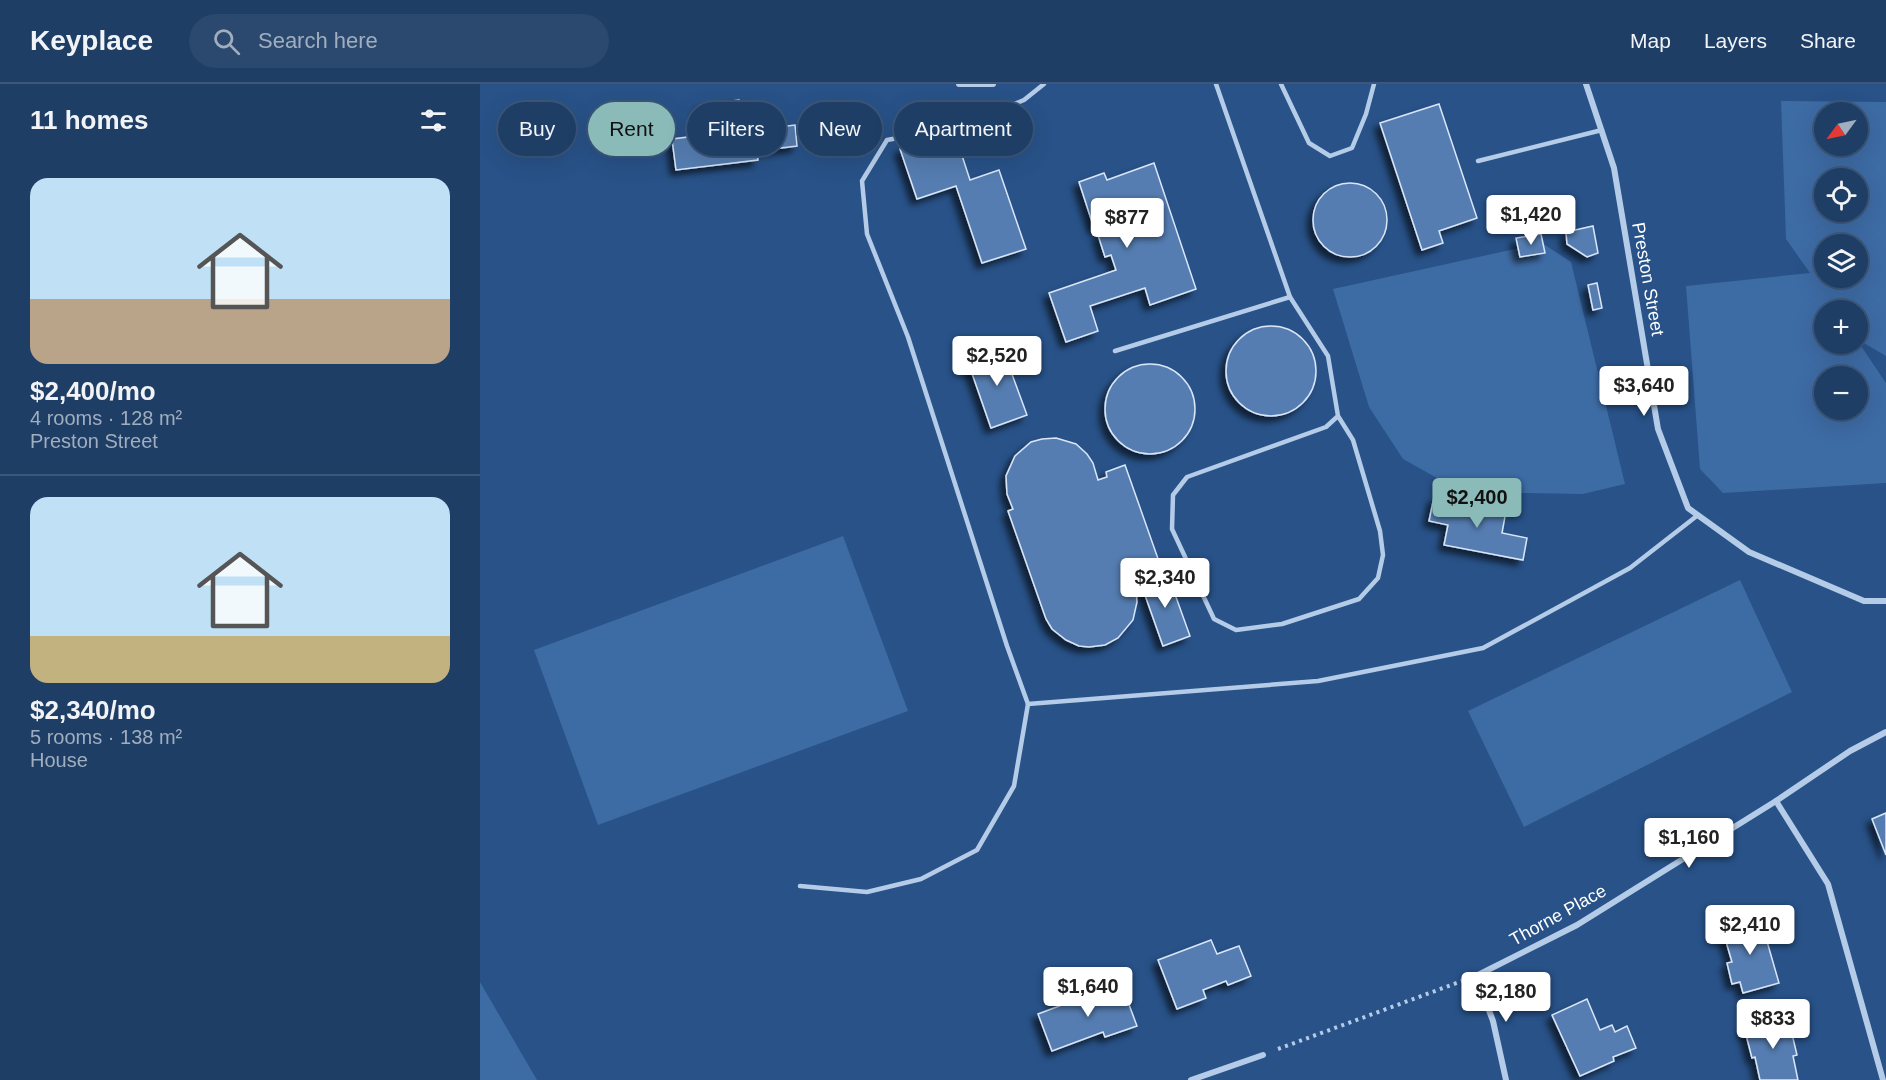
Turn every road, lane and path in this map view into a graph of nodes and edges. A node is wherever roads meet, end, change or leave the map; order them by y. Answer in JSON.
{"nodes":[{"id":1,"x":959,"y":84,"type":"edge"},
{"id":2,"x":993,"y":84,"type":"edge"},
{"id":3,"x":1044,"y":84,"type":"edge"},
{"id":4,"x":1216,"y":84,"type":"edge"},
{"id":5,"x":1281,"y":84,"type":"edge"},
{"id":6,"x":1374,"y":84,"type":"edge"},
{"id":7,"x":1587,"y":84,"type":"edge"},
{"id":8,"x":1602,"y":130,"type":"junction"},
{"id":9,"x":1478,"y":161,"type":"dead end"},
{"id":10,"x":1290,"y":297,"type":"junction"},
{"id":11,"x":1115,"y":351,"type":"dead end"},
{"id":12,"x":1338,"y":416,"type":"junction"},
{"id":13,"x":1698,"y":515,"type":"junction"},
{"id":14,"x":1886,"y":601,"type":"edge"},
{"id":15,"x":1028,"y":704,"type":"junction"},
{"id":16,"x":1886,"y":732,"type":"edge"},
{"id":17,"x":1776,"y":801,"type":"junction"},
{"id":18,"x":800,"y":886,"type":"dead end"},
{"id":19,"x":1476,"y":976,"type":"junction"},
{"id":20,"x":1263,"y":1055,"type":"joint"},
{"id":21,"x":1191,"y":1080,"type":"edge"},
{"id":22,"x":1506,"y":1080,"type":"edge"},
{"id":23,"x":1883,"y":1080,"type":"edge"}],
"edges":[{"from":1,"to":2,"type":"street"},
{"from":3,"to":15,"type":"lane"},
{"from":4,"to":10,"type":"lane"},
{"from":5,"to":6,"type":"lane"},
{"from":7,"to":8,"type":"street","name":"Preston Street"},
{"from":8,"to":9,"type":"lane"},
{"from":8,"to":13,"type":"street","name":"Preston Street"},
{"from":10,"to":11,"type":"lane"},
{"from":10,"to":12,"type":"lane"},
{"from":12,"to":12,"type":"lane"},
{"from":13,"to":14,"type":"street","name":"Preston Street"},
{"from":13,"to":15,"type":"lane"},
{"from":15,"to":18,"type":"lane"},
{"from":16,"to":17,"type":"street","name":"Thorne Place"},
{"from":17,"to":19,"type":"street","name":"Thorne Place"},
{"from":17,"to":23,"type":"street"},
{"from":19,"to":20,"type":"path"},
{"from":19,"to":22,"type":"street"},
{"from":20,"to":21,"type":"street"}]}
